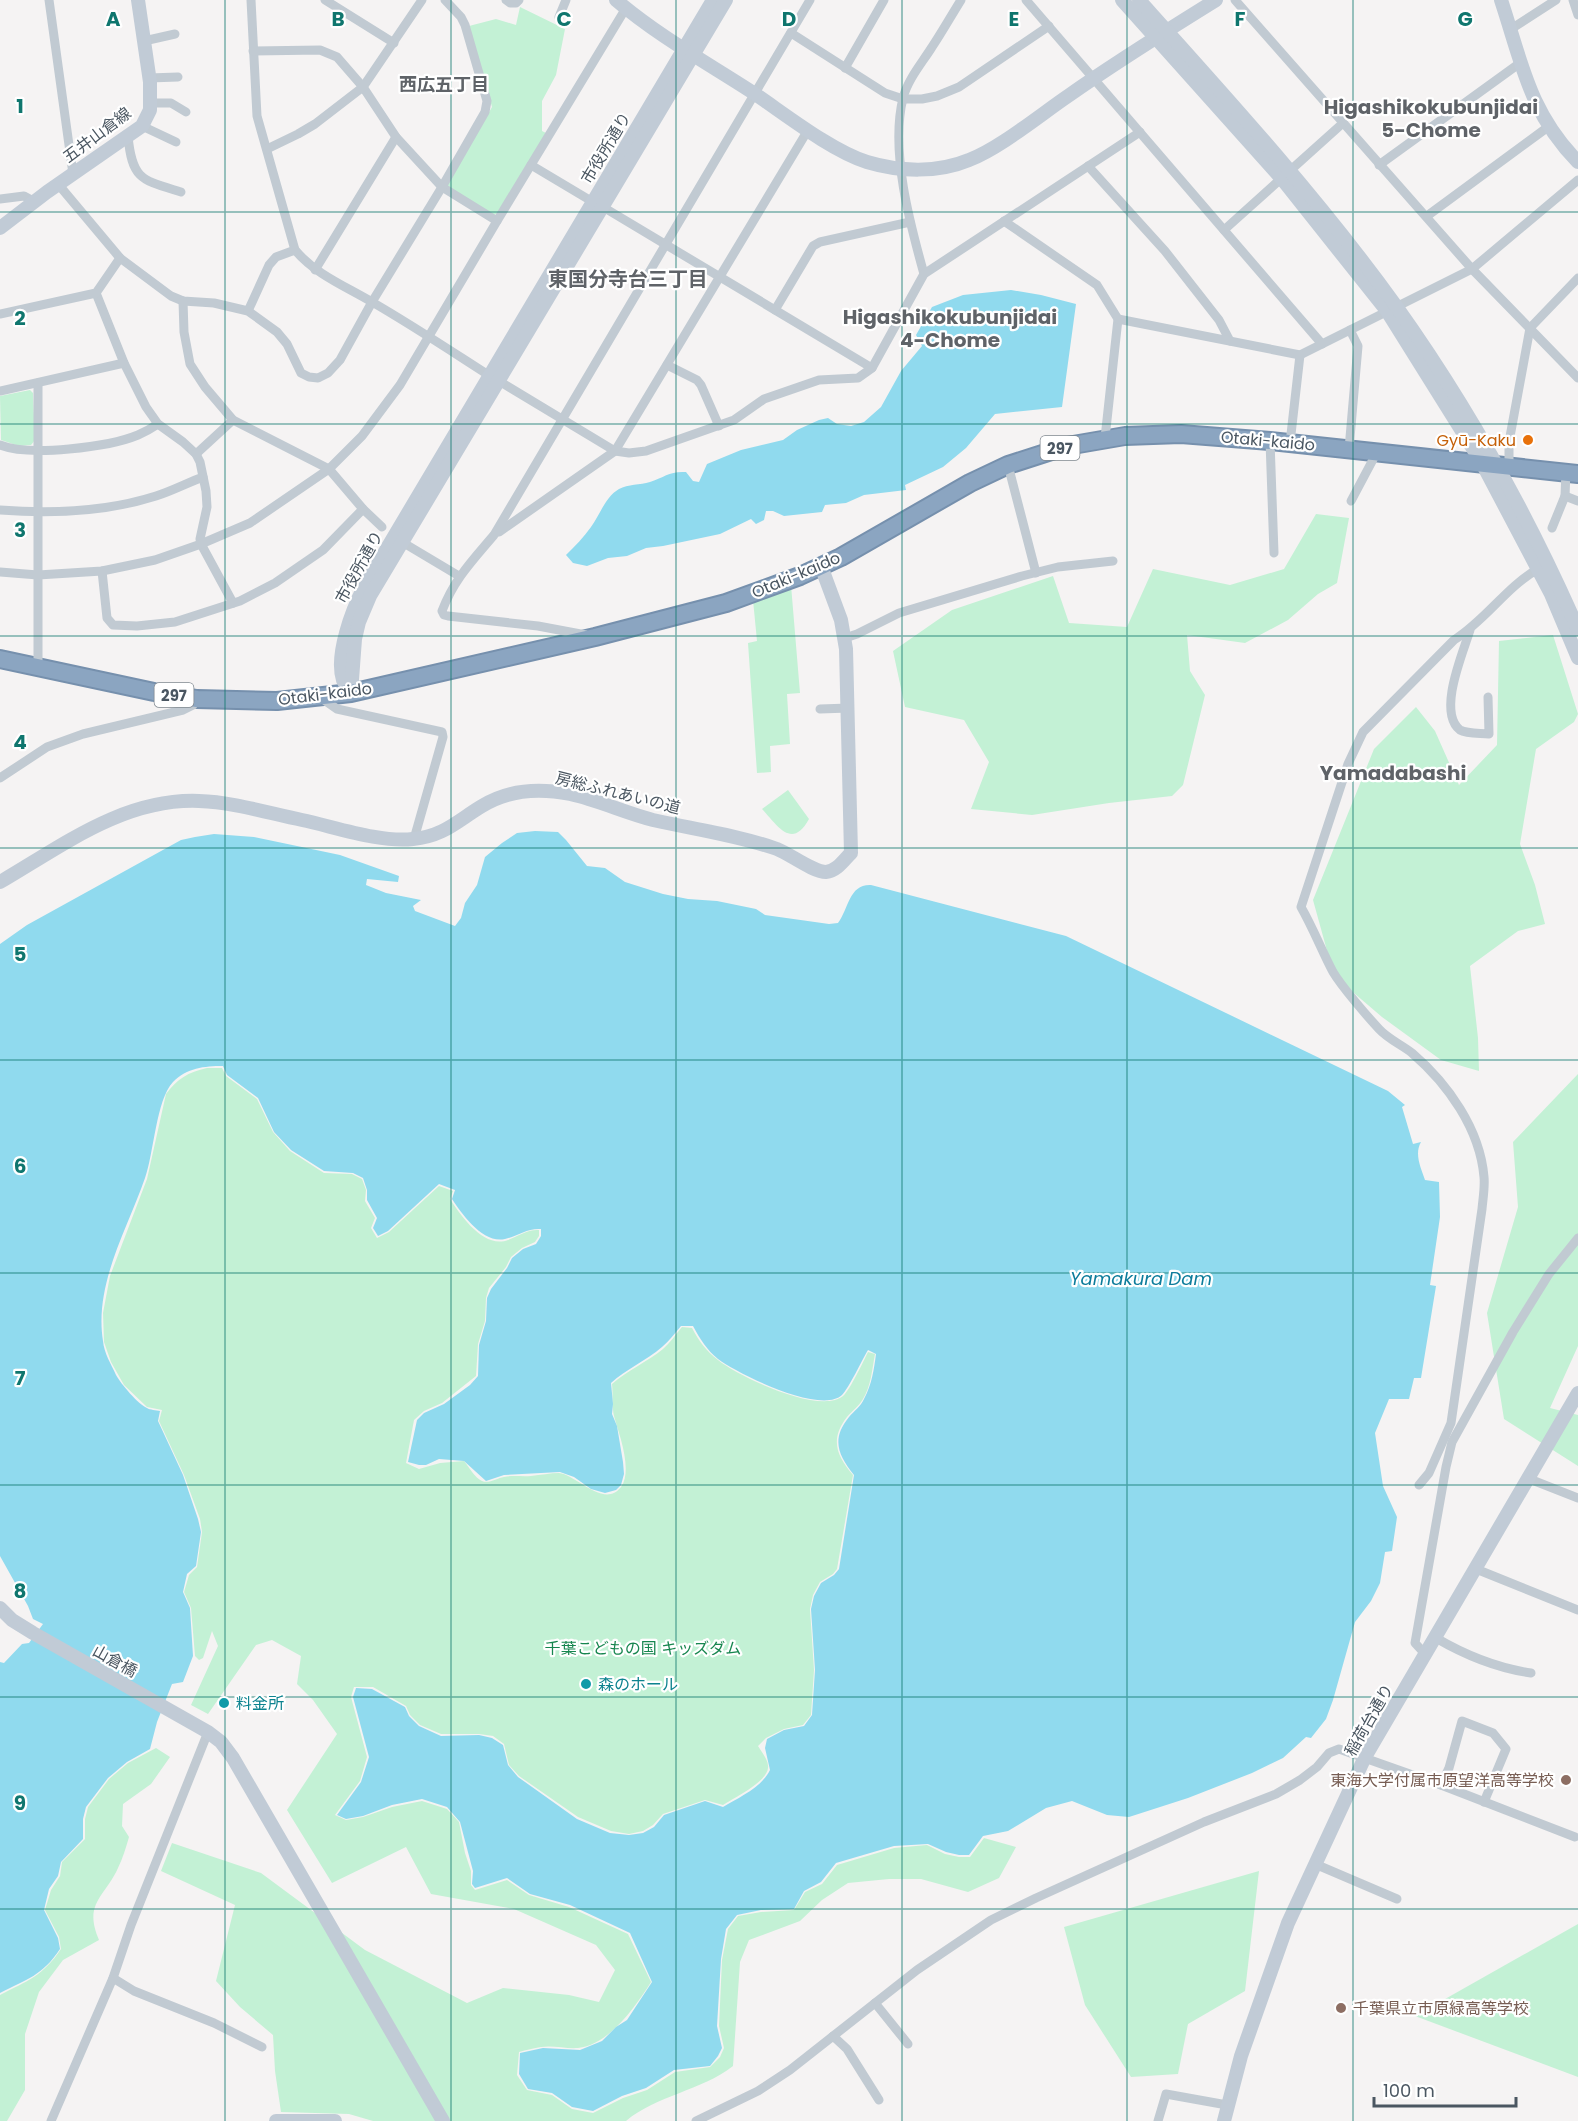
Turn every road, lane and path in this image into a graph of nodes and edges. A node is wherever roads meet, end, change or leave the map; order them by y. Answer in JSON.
{"nodes":[{"id":1,"x":49,"y":0,"type":"edge"},
{"id":2,"x":138,"y":0,"type":"edge"},
{"id":3,"x":251,"y":0,"type":"edge"},
{"id":4,"x":325,"y":0,"type":"edge"},
{"id":5,"x":422,"y":0,"type":"edge"},
{"id":6,"x":445,"y":0,"type":"edge"},
{"id":7,"x":506,"y":0,"type":"edge"},
{"id":8,"x":519,"y":0,"type":"edge"},
{"id":9,"x":566,"y":0,"type":"edge"},
{"id":10,"x":713,"y":0,"type":"edge"},
{"id":11,"x":726,"y":0,"type":"edge"},
{"id":12,"x":810,"y":0,"type":"edge"},
{"id":13,"x":884,"y":0,"type":"edge"},
{"id":14,"x":961,"y":0,"type":"edge"},
{"id":15,"x":1026,"y":0,"type":"edge"},
{"id":16,"x":1122,"y":0,"type":"edge"},
{"id":17,"x":1139,"y":0,"type":"edge"},
{"id":18,"x":1216,"y":0,"type":"edge"},
{"id":19,"x":1235,"y":0,"type":"edge"},
{"id":20,"x":1501,"y":0,"type":"edge"},
{"id":21,"x":1556,"y":0,"type":"edge"},
{"id":22,"x":1573,"y":0,"type":"edge"},
{"id":23,"x":621,"y":4,"type":"edge"},
{"id":24,"x":1578,"y":15,"type":"edge"},
{"id":25,"x":559,"y":16,"type":"dead end"},
{"id":26,"x":1049,"y":26,"type":"junction"},
{"id":27,"x":1511,"y":29,"type":"junction"},
{"id":28,"x":790,"y":33,"type":"junction"},
{"id":29,"x":175,"y":34,"type":"dead end"},
{"id":30,"x":1161,"y":34,"type":"junction"},
{"id":31,"x":144,"y":41,"type":"junction"},
{"id":32,"x":394,"y":43,"type":"junction"},
{"id":33,"x":253,"y":51,"type":"junction"},
{"id":34,"x":689,"y":52,"type":"junction"},
{"id":35,"x":1520,"y":63,"type":"junction"},
{"id":36,"x":845,"y":68,"type":"junction"},
{"id":37,"x":178,"y":77,"type":"dead end"},
{"id":38,"x":149,"y":78,"type":"junction"},
{"id":39,"x":1094,"y":78,"type":"junction"},
{"id":40,"x":363,"y":87,"type":"junction"},
{"id":41,"x":754,"y":94,"type":"junction"},
{"id":42,"x":903,"y":99,"type":"junction"},
{"id":43,"x":150,"y":102,"type":"junction"},
{"id":44,"x":186,"y":112,"type":"dead end"},
{"id":45,"x":1343,"y":123,"type":"junction"},
{"id":46,"x":142,"y":126,"type":"junction"},
{"id":47,"x":1548,"y":127,"type":"junction"},
{"id":48,"x":808,"y":130,"type":"junction"},
{"id":49,"x":1140,"y":132,"type":"junction"},
{"id":50,"x":128,"y":136,"type":"junction"},
{"id":51,"x":396,"y":137,"type":"junction"},
{"id":52,"x":176,"y":142,"type":"dead end"},
{"id":53,"x":267,"y":149,"type":"junction"},
{"id":54,"x":1578,"y":162,"type":"edge"},
{"id":55,"x":531,"y":165,"type":"junction"},
{"id":56,"x":1379,"y":165,"type":"junction"},
{"id":57,"x":1088,"y":166,"type":"junction"},
{"id":58,"x":900,"y":169,"type":"junction"},
{"id":59,"x":73,"y":174,"type":"junction"},
{"id":60,"x":1286,"y":175,"type":"junction"},
{"id":61,"x":1578,"y":180,"type":"edge"},
{"id":62,"x":58,"y":184,"type":"junction"},
{"id":63,"x":442,"y":187,"type":"junction"},
{"id":64,"x":181,"y":192,"type":"dead end"},
{"id":65,"x":0,"y":199,"type":"edge"},
{"id":66,"x":35,"y":202,"type":"junction"},
{"id":67,"x":598,"y":205,"type":"junction"},
{"id":68,"x":1427,"y":216,"type":"junction"},
{"id":69,"x":497,"y":221,"type":"junction"},
{"id":70,"x":1004,"y":221,"type":"junction"},
{"id":71,"x":910,"y":222,"type":"junction"},
{"id":72,"x":0,"y":228,"type":"edge"},
{"id":73,"x":1224,"y":230,"type":"junction"},
{"id":74,"x":666,"y":245,"type":"junction"},
{"id":75,"x":295,"y":250,"type":"junction"},
{"id":76,"x":120,"y":258,"type":"junction"},
{"id":77,"x":1472,"y":269,"type":"junction"},
{"id":78,"x":315,"y":270,"type":"junction"},
{"id":79,"x":924,"y":274,"type":"junction"},
{"id":80,"x":720,"y":277,"type":"junction"},
{"id":81,"x":1578,"y":278,"type":"edge"},
{"id":82,"x":96,"y":293,"type":"junction"},
{"id":83,"x":183,"y":301,"type":"junction"},
{"id":84,"x":372,"y":302,"type":"junction"},
{"id":85,"x":1392,"y":309,"type":"junction"},
{"id":86,"x":775,"y":310,"type":"junction"},
{"id":87,"x":248,"y":311,"type":"junction"},
{"id":88,"x":0,"y":314,"type":"edge"},
{"id":89,"x":1118,"y":319,"type":"junction"},
{"id":90,"x":1530,"y":328,"type":"junction"},
{"id":91,"x":1350,"y":330,"type":"junction"},
{"id":92,"x":429,"y":337,"type":"junction"},
{"id":93,"x":1230,"y":341,"type":"junction"},
{"id":94,"x":1322,"y":344,"type":"junction"},
{"id":95,"x":1300,"y":355,"type":"junction"},
{"id":96,"x":123,"y":363,"type":"junction"},
{"id":97,"x":667,"y":365,"type":"junction"},
{"id":98,"x":872,"y":368,"type":"junction"},
{"id":99,"x":1578,"y":378,"type":"edge"},
{"id":100,"x":494,"y":379,"type":"junction"},
{"id":101,"x":38,"y":383,"type":"junction"},
{"id":102,"x":0,"y":391,"type":"edge"},
{"id":103,"x":563,"y":419,"type":"junction"},
{"id":104,"x":232,"y":420,"type":"junction"},
{"id":105,"x":159,"y":424,"type":"junction"},
{"id":106,"x":719,"y":426,"type":"junction"},
{"id":107,"x":1105,"y":438,"type":"junction"},
{"id":108,"x":1270,"y":441,"type":"junction"},
{"id":109,"x":1290,"y":443,"type":"junction"},
{"id":110,"x":0,"y":445,"type":"edge"},
{"id":111,"x":1349,"y":449,"type":"junction"},
{"id":112,"x":38,"y":450,"type":"junction"},
{"id":113,"x":615,"y":451,"type":"junction"},
{"id":114,"x":1377,"y":452,"type":"junction"},
{"id":115,"x":196,"y":454,"type":"junction"},
{"id":116,"x":1496,"y":464,"type":"junction"},
{"id":117,"x":1008,"y":465,"type":"junction"},
{"id":118,"x":329,"y":469,"type":"junction"},
{"id":119,"x":1572,"y":472,"type":"edge"},
{"id":120,"x":203,"y":477,"type":"junction"},
{"id":121,"x":1565,"y":496,"type":"junction"},
{"id":122,"x":1351,"y":501,"type":"dead end"},
{"id":123,"x":1578,"y":501,"type":"edge"},
{"id":124,"x":363,"y":509,"type":"junction"},
{"id":125,"x":0,"y":510,"type":"edge"},
{"id":126,"x":38,"y":513,"type":"junction"},
{"id":127,"x":382,"y":527,"type":"dead end"},
{"id":128,"x":1552,"y":528,"type":"dead end"},
{"id":129,"x":494,"y":535,"type":"junction"},
{"id":130,"x":402,"y":542,"type":"junction"},
{"id":131,"x":201,"y":544,"type":"junction"},
{"id":132,"x":1274,"y":553,"type":"dead end"},
{"id":133,"x":1113,"y":561,"type":"dead end"},
{"id":134,"x":821,"y":566,"type":"junction"},
{"id":135,"x":1538,"y":569,"type":"junction"},
{"id":136,"x":102,"y":571,"type":"junction"},
{"id":137,"x":0,"y":572,"type":"edge"},
{"id":138,"x":1036,"y":573,"type":"junction"},
{"id":139,"x":38,"y":575,"type":"junction"},
{"id":140,"x":459,"y":576,"type":"junction"},
{"id":141,"x":233,"y":603,"type":"junction"},
{"id":142,"x":1578,"y":629,"type":"edge"},
{"id":143,"x":1470,"y":630,"type":"junction"},
{"id":144,"x":595,"y":637,"type":"junction"},
{"id":145,"x":845,"y":638,"type":"junction"},
{"id":146,"x":1578,"y":658,"type":"edge"},
{"id":147,"x":0,"y":659,"type":"edge"},
{"id":148,"x":38,"y":668,"type":"junction"},
{"id":149,"x":351,"y":693,"type":"junction"},
{"id":150,"x":320,"y":697,"type":"junction"},
{"id":151,"x":1488,"y":697,"type":"dead end"},
{"id":152,"x":197,"y":699,"type":"junction"},
{"id":153,"x":849,"y":708,"type":"junction"},
{"id":154,"x":820,"y":709,"type":"dead end"},
{"id":155,"x":0,"y":778,"type":"edge"},
{"id":156,"x":414,"y":839,"type":"junction"},
{"id":157,"x":0,"y":882,"type":"edge"},
{"id":158,"x":1578,"y":1238,"type":"edge"},
{"id":159,"x":1578,"y":1392,"type":"edge"},
{"id":160,"x":1527,"y":1478,"type":"junction"},
{"id":161,"x":1419,"y":1485,"type":"dead end"},
{"id":162,"x":1578,"y":1498,"type":"edge"},
{"id":163,"x":1476,"y":1569,"type":"junction"},
{"id":164,"x":0,"y":1608,"type":"edge"},
{"id":165,"x":1578,"y":1610,"type":"edge"},
{"id":166,"x":1436,"y":1638,"type":"junction"},
{"id":167,"x":1426,"y":1656,"type":"junction"},
{"id":168,"x":1531,"y":1673,"type":"dead end"},
{"id":169,"x":208,"y":1732,"type":"junction"},
{"id":170,"x":1365,"y":1757,"type":"junction"},
{"id":171,"x":1441,"y":1785,"type":"junction"},
{"id":172,"x":1485,"y":1802,"type":"junction"},
{"id":173,"x":1575,"y":1837,"type":"dead end"},
{"id":174,"x":1315,"y":1864,"type":"junction"},
{"id":175,"x":1397,"y":1899,"type":"dead end"},
{"id":176,"x":113,"y":1978,"type":"junction"},
{"id":177,"x":875,"y":2002,"type":"junction"},
{"id":178,"x":833,"y":2036,"type":"junction"},
{"id":179,"x":908,"y":2044,"type":"dead end"},
{"id":180,"x":262,"y":2047,"type":"dead end"},
{"id":181,"x":879,"y":2100,"type":"dead end"},
{"id":182,"x":1227,"y":2105,"type":"junction"},
{"id":183,"x":51,"y":2121,"type":"edge"},
{"id":184,"x":276,"y":2121,"type":"edge"},
{"id":185,"x":335,"y":2121,"type":"edge"},
{"id":186,"x":443,"y":2121,"type":"edge"},
{"id":187,"x":696,"y":2121,"type":"edge"},
{"id":188,"x":1158,"y":2121,"type":"edge"},
{"id":189,"x":1224,"y":2121,"type":"edge"}],
"edges":[{"from":1,"to":59,"type":"street"},
{"from":2,"to":31,"type":"street","name":"五井山倉線"},
{"from":3,"to":33,"type":"street"},
{"from":4,"to":32,"type":"street"},
{"from":5,"to":32,"type":"street"},
{"from":6,"to":63,"type":"street"},
{"from":7,"to":8,"type":"street"},
{"from":9,"to":25,"type":"street"},
{"from":10,"to":34,"type":"street","name":"市役所通り"},
{"from":11,"to":34,"type":"street","name":"市役所通り"},
{"from":12,"to":28,"type":"street"},
{"from":13,"to":36,"type":"street"},
{"from":14,"to":42,"type":"street"},
{"from":15,"to":26,"type":"street"},
{"from":16,"to":30,"type":"street"},
{"from":17,"to":30,"type":"street"},
{"from":18,"to":30,"type":"street"},
{"from":19,"to":45,"type":"street"},
{"from":20,"to":27,"type":"street"},
{"from":21,"to":27,"type":"street"},
{"from":22,"to":24,"type":"street"},
{"from":23,"to":34,"type":"street"},
{"from":23,"to":55,"type":"street"},
{"from":26,"to":39,"type":"street"},
{"from":26,"to":42,"type":"street"},
{"from":27,"to":35,"type":"street"},
{"from":28,"to":36,"type":"street"},
{"from":28,"to":41,"type":"street"},
{"from":29,"to":31,"type":"street"},
{"from":30,"to":39,"type":"street"},
{"from":30,"to":60,"type":"street"},
{"from":31,"to":38,"type":"street","name":"五井山倉線"},
{"from":32,"to":40,"type":"street"},
{"from":33,"to":40,"type":"street"},
{"from":33,"to":53,"type":"street"},
{"from":34,"to":41,"type":"street"},
{"from":34,"to":67,"type":"street","name":"市役所通り"},
{"from":35,"to":47,"type":"street"},
{"from":35,"to":56,"type":"street"},
{"from":36,"to":42,"type":"street"},
{"from":37,"to":38,"type":"street"},
{"from":38,"to":43,"type":"street","name":"五井山倉線"},
{"from":39,"to":49,"type":"street"},
{"from":39,"to":58,"type":"street"},
{"from":40,"to":51,"type":"street"},
{"from":40,"to":53,"type":"street"},
{"from":41,"to":48,"type":"street"},
{"from":41,"to":74,"type":"street"},
{"from":42,"to":58,"type":"street"},
{"from":43,"to":44,"type":"street"},
{"from":43,"to":46,"type":"street","name":"五井山倉線"},
{"from":45,"to":56,"type":"street"},
{"from":45,"to":60,"type":"street"},
{"from":46,"to":50,"type":"street","name":"五井山倉線"},
{"from":46,"to":52,"type":"street"},
{"from":47,"to":54,"type":"street"},
{"from":47,"to":68,"type":"street"},
{"from":48,"to":58,"type":"street"},
{"from":48,"to":80,"type":"street"},
{"from":49,"to":57,"type":"street"},
{"from":49,"to":73,"type":"street"},
{"from":50,"to":59,"type":"street","name":"五井山倉線"},
{"from":50,"to":64,"type":"street"},
{"from":51,"to":63,"type":"street"},
{"from":51,"to":78,"type":"street"},
{"from":53,"to":75,"type":"street"},
{"from":55,"to":67,"type":"street"},
{"from":55,"to":69,"type":"street"},
{"from":56,"to":68,"type":"street"},
{"from":57,"to":70,"type":"street"},
{"from":57,"to":93,"type":"street"},
{"from":58,"to":71,"type":"street"},
{"from":59,"to":62,"type":"street","name":"五井山倉線"},
{"from":60,"to":73,"type":"street"},
{"from":60,"to":85,"type":"street"},
{"from":61,"to":77,"type":"street"},
{"from":62,"to":66,"type":"street","name":"五井山倉線"},
{"from":62,"to":76,"type":"street"},
{"from":63,"to":69,"type":"street"},
{"from":63,"to":84,"type":"street"},
{"from":65,"to":66,"type":"street"},
{"from":66,"to":72,"type":"street","name":"五井山倉線"},
{"from":67,"to":74,"type":"street"},
{"from":67,"to":100,"type":"street","name":"市役所通り"},
{"from":68,"to":77,"type":"street"},
{"from":69,"to":92,"type":"street"},
{"from":70,"to":79,"type":"street"},
{"from":70,"to":89,"type":"street"},
{"from":71,"to":79,"type":"street"},
{"from":71,"to":86,"type":"street"},
{"from":73,"to":94,"type":"street"},
{"from":74,"to":80,"type":"street"},
{"from":74,"to":103,"type":"street"},
{"from":75,"to":78,"type":"street"},
{"from":75,"to":87,"type":"street"},
{"from":76,"to":82,"type":"street"},
{"from":76,"to":83,"type":"street"},
{"from":77,"to":85,"type":"street"},
{"from":77,"to":90,"type":"street"},
{"from":78,"to":84,"type":"street"},
{"from":79,"to":98,"type":"street"},
{"from":80,"to":86,"type":"street"},
{"from":80,"to":97,"type":"street"},
{"from":81,"to":90,"type":"street"},
{"from":82,"to":88,"type":"street"},
{"from":82,"to":96,"type":"street"},
{"from":83,"to":87,"type":"street"},
{"from":83,"to":104,"type":"street"},
{"from":84,"to":87,"type":"street"},
{"from":84,"to":92,"type":"street"},
{"from":85,"to":91,"type":"street"},
{"from":85,"to":116,"type":"street"},
{"from":86,"to":98,"type":"street"},
{"from":89,"to":93,"type":"street"},
{"from":89,"to":107,"type":"street"},
{"from":90,"to":99,"type":"street"},
{"from":90,"to":116,"type":"street"},
{"from":91,"to":94,"type":"street"},
{"from":91,"to":111,"type":"street"},
{"from":92,"to":100,"type":"street"},
{"from":92,"to":118,"type":"street"},
{"from":93,"to":95,"type":"street"},
{"from":94,"to":95,"type":"street"},
{"from":95,"to":109,"type":"street"},
{"from":96,"to":101,"type":"street"},
{"from":96,"to":105,"type":"street"},
{"from":97,"to":106,"type":"street"},
{"from":97,"to":113,"type":"street"},
{"from":98,"to":106,"type":"street"},
{"from":100,"to":103,"type":"street"},
{"from":100,"to":130,"type":"street","name":"市役所通り"},
{"from":100,"to":149,"type":"street","name":"市役所通り"},
{"from":101,"to":102,"type":"street"},
{"from":101,"to":112,"type":"street"},
{"from":103,"to":113,"type":"street"},
{"from":103,"to":129,"type":"street"},
{"from":104,"to":115,"type":"street"},
{"from":104,"to":118,"type":"street"},
{"from":105,"to":112,"type":"street"},
{"from":105,"to":115,"type":"street"},
{"from":106,"to":113,"type":"street"},
{"from":107,"to":108,"type":"highway","name":"Otaki-kaido","number":"297"},
{"from":107,"to":117,"type":"highway","name":"Otaki-kaido","number":"297"},
{"from":108,"to":109,"type":"highway","name":"Otaki-kaido","number":"297"},
{"from":108,"to":132,"type":"street"},
{"from":109,"to":111,"type":"highway","name":"Otaki-kaido","number":"297"},
{"from":110,"to":112,"type":"street"},
{"from":111,"to":114,"type":"highway","name":"Otaki-kaido","number":"297"},
{"from":112,"to":126,"type":"street"},
{"from":113,"to":129,"type":"street"},
{"from":114,"to":116,"type":"highway","name":"Otaki-kaido","number":"297"},
{"from":114,"to":122,"type":"street"},
{"from":115,"to":120,"type":"street"},
{"from":116,"to":119,"type":"highway","name":"Otaki-kaido","number":"297"},
{"from":116,"to":135,"type":"street"},
{"from":116,"to":142,"type":"street"},
{"from":117,"to":134,"type":"highway","name":"Otaki-kaido","number":"297"},
{"from":117,"to":138,"type":"street"},
{"from":118,"to":124,"type":"street"},
{"from":118,"to":131,"type":"street"},
{"from":119,"to":121,"type":"street"},
{"from":120,"to":126,"type":"street"},
{"from":120,"to":131,"type":"street"},
{"from":121,"to":123,"type":"street"},
{"from":121,"to":128,"type":"street"},
{"from":124,"to":127,"type":"street"},
{"from":124,"to":141,"type":"street"},
{"from":125,"to":126,"type":"street"},
{"from":126,"to":139,"type":"street"},
{"from":129,"to":140,"type":"street"},
{"from":130,"to":140,"type":"street"},
{"from":130,"to":149,"type":"street","name":"市役所通り"},
{"from":131,"to":136,"type":"street"},
{"from":131,"to":141,"type":"street"},
{"from":133,"to":138,"type":"street"},
{"from":134,"to":144,"type":"highway","name":"Otaki-kaido","number":"297"},
{"from":134,"to":145,"type":"street","name":"房総ふれあいの道"},
{"from":135,"to":143,"type":"street"},
{"from":135,"to":146,"type":"street"},
{"from":136,"to":139,"type":"street"},
{"from":136,"to":141,"type":"street"},
{"from":137,"to":139,"type":"street"},
{"from":138,"to":145,"type":"street"},
{"from":139,"to":148,"type":"street"},
{"from":140,"to":144,"type":"street"},
{"from":143,"to":151,"type":"street"},
{"from":143,"to":161,"type":"street"},
{"from":144,"to":149,"type":"highway","name":"Otaki-kaido","number":"297"},
{"from":145,"to":153,"type":"street","name":"房総ふれあいの道"},
{"from":147,"to":148,"type":"highway","name":"Otaki-kaido","number":"297"},
{"from":148,"to":152,"type":"highway","name":"Otaki-kaido","number":"297"},
{"from":149,"to":150,"type":"highway","name":"Otaki-kaido","number":"297"},
{"from":150,"to":152,"type":"highway","name":"Otaki-kaido","number":"297"},
{"from":150,"to":156,"type":"street"},
{"from":152,"to":155,"type":"street"},
{"from":153,"to":154,"type":"street"},
{"from":153,"to":156,"type":"street","name":"房総ふれあいの道"},
{"from":156,"to":157,"type":"street","name":"房総ふれあいの道"},
{"from":158,"to":167,"type":"street"},
{"from":159,"to":160,"type":"street","name":"稲荷台通り"},
{"from":160,"to":162,"type":"street"},
{"from":160,"to":163,"type":"street","name":"稲荷台通り"},
{"from":163,"to":165,"type":"street"},
{"from":163,"to":166,"type":"street","name":"稲荷台通り"},
{"from":164,"to":169,"type":"street","name":"山倉橋"},
{"from":166,"to":167,"type":"street","name":"稲荷台通り"},
{"from":166,"to":168,"type":"street"},
{"from":167,"to":170,"type":"street","name":"稲荷台通り"},
{"from":169,"to":176,"type":"street"},
{"from":169,"to":186,"type":"street","name":"山倉橋"},
{"from":170,"to":171,"type":"street"},
{"from":170,"to":174,"type":"street","name":"稲荷台通り"},
{"from":170,"to":177,"type":"street"},
{"from":171,"to":172,"type":"street"},
{"from":171,"to":172,"type":"street"},
{"from":172,"to":173,"type":"street"},
{"from":174,"to":175,"type":"street"},
{"from":174,"to":182,"type":"street","name":"稲荷台通り"},
{"from":176,"to":180,"type":"street"},
{"from":176,"to":183,"type":"street"},
{"from":177,"to":178,"type":"street"},
{"from":177,"to":179,"type":"street"},
{"from":178,"to":181,"type":"street"},
{"from":178,"to":187,"type":"street"},
{"from":182,"to":188,"type":"street"},
{"from":182,"to":189,"type":"street","name":"稲荷台通り"},
{"from":184,"to":185,"type":"street"}]}
